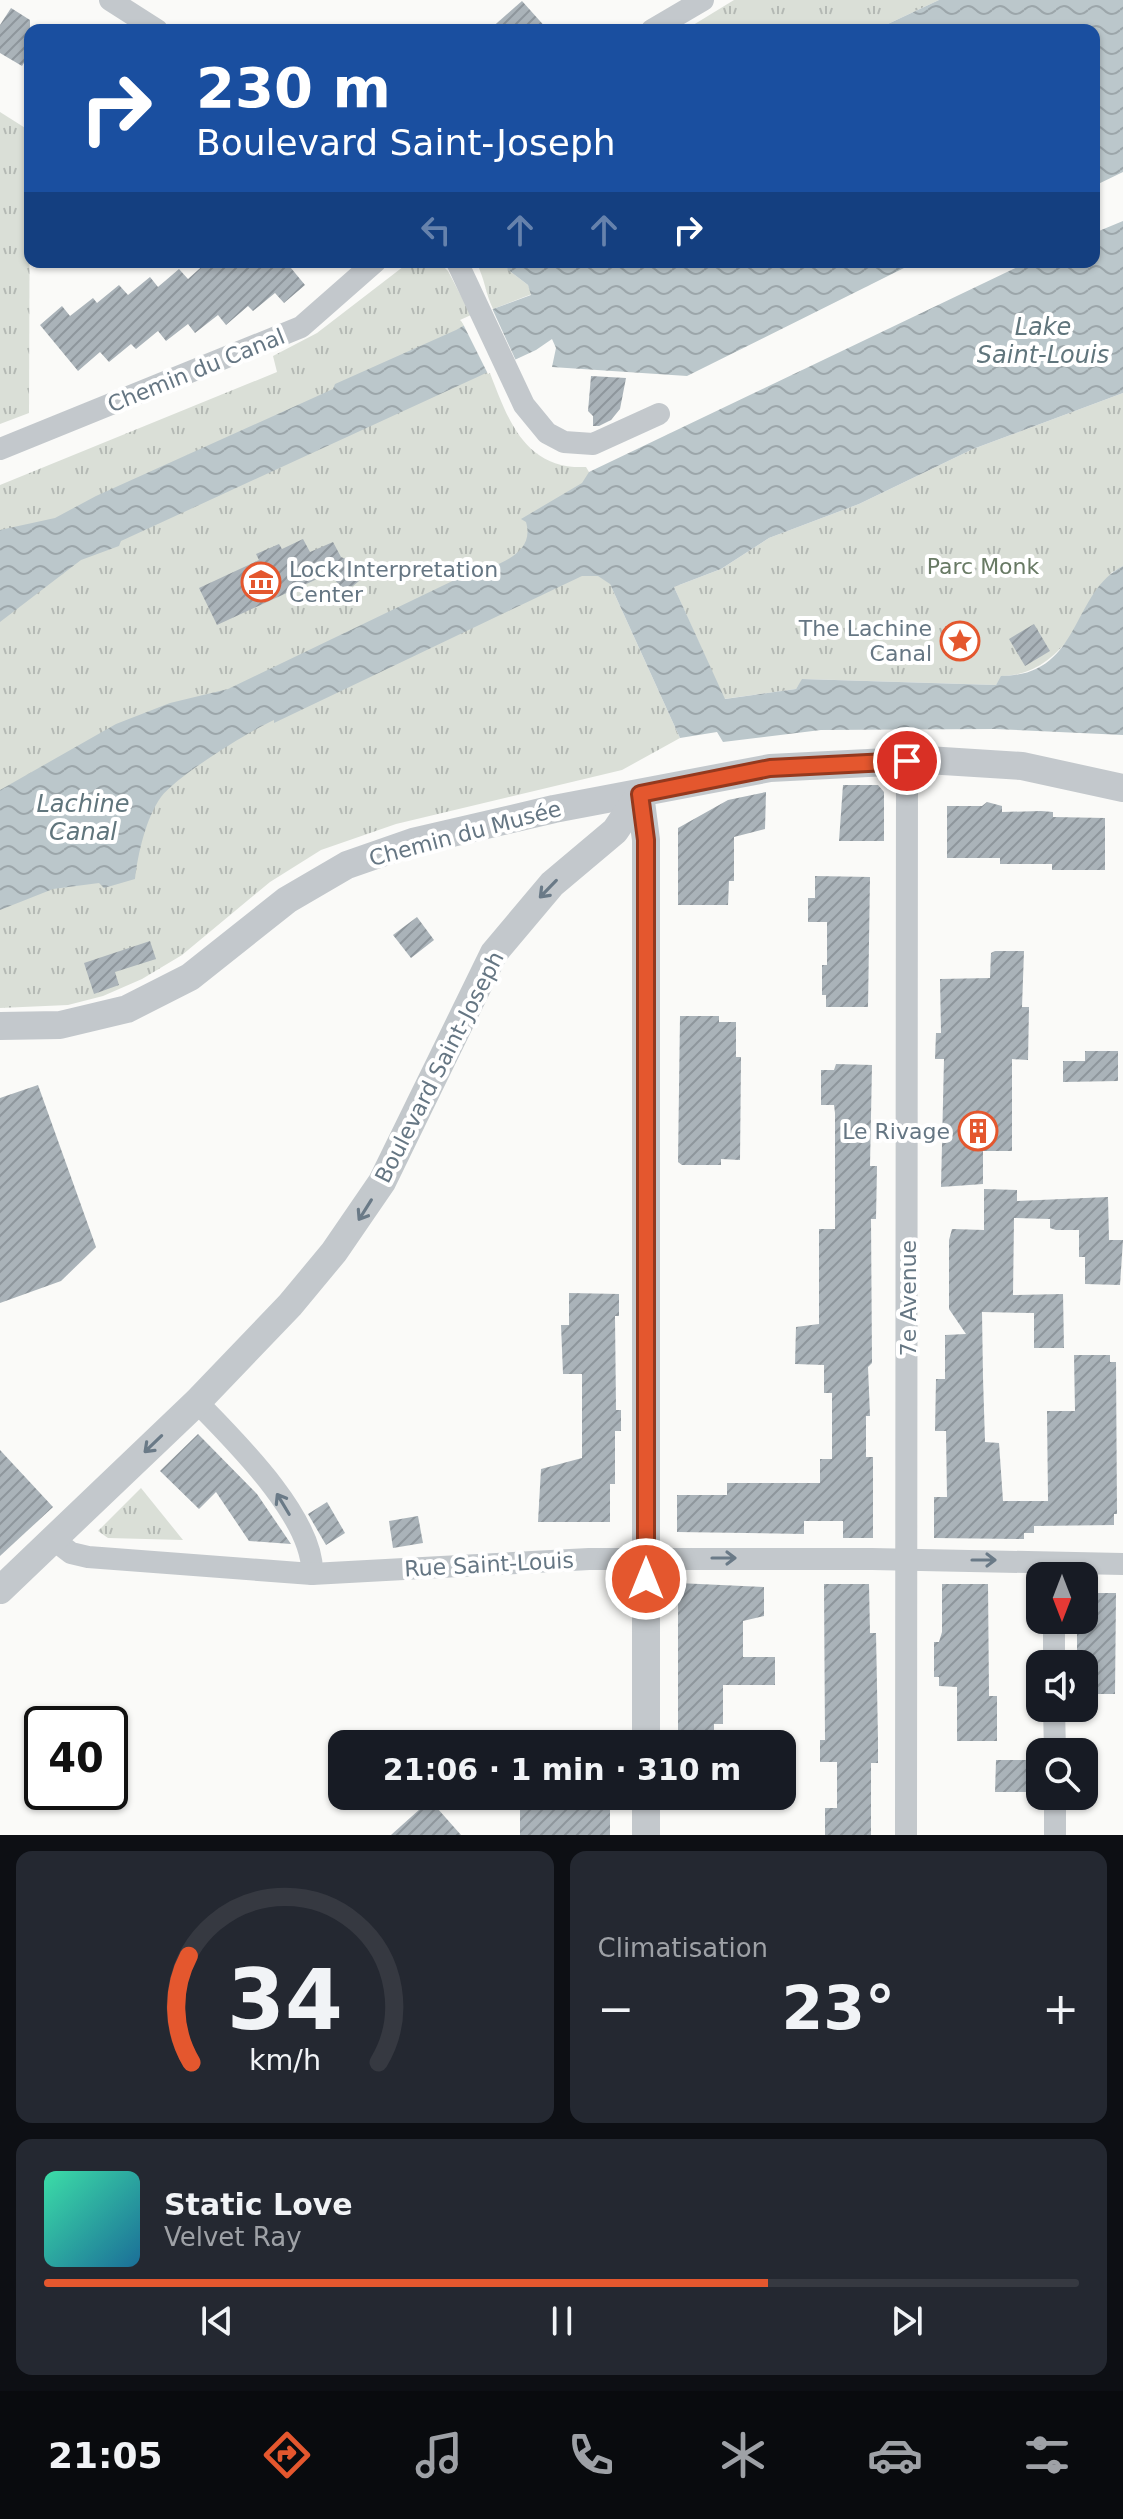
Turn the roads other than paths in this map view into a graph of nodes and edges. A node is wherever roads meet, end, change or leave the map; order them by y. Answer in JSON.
{"nodes":[{"id":1,"x":110,"y":0,"type":"edge"},
{"id":2,"x":703,"y":0,"type":"edge"},
{"id":3,"x":148,"y":24,"type":"edge"},
{"id":4,"x":662,"y":24,"type":"edge"},
{"id":5,"x":368,"y":268,"type":"edge"},
{"id":6,"x":460,"y":268,"type":"edge"},
{"id":7,"x":659,"y":414,"type":"dead end"},
{"id":8,"x":0,"y":449,"type":"edge"},
{"id":9,"x":907,"y":761,"type":"junction"},
{"id":10,"x":1123,"y":788,"type":"edge"},
{"id":11,"x":640,"y":794,"type":"junction"},
{"id":12,"x":0,"y":1026,"type":"edge"},
{"id":13,"x":197,"y":1402,"type":"junction"},
{"id":14,"x":54,"y":1540,"type":"junction"},
{"id":15,"x":646,"y":1559,"type":"junction"},
{"id":16,"x":908,"y":1560,"type":"junction"},
{"id":17,"x":1123,"y":1564,"type":"edge"},
{"id":18,"x":1098,"y":1565,"type":"edge"},
{"id":19,"x":1026,"y":1566,"type":"edge"},
{"id":20,"x":312,"y":1574,"type":"junction"},
{"id":21,"x":0,"y":1590,"type":"edge"},
{"id":22,"x":646,"y":1730,"type":"edge"},
{"id":23,"x":646,"y":1810,"type":"edge"},
{"id":24,"x":1055,"y":1810,"type":"edge"},
{"id":25,"x":646,"y":1835,"type":"edge"},
{"id":26,"x":906,"y":1835,"type":"edge"},
{"id":27,"x":1055,"y":1835,"type":"edge"}],
"edges":[{"from":1,"to":3,"type":"street"},
{"from":2,"to":4,"type":"street"},
{"from":5,"to":8,"type":"street","name":"Chemin du Canal"},
{"from":6,"to":7,"type":"street"},
{"from":9,"to":10,"type":"street"},
{"from":9,"to":11,"type":"street"},
{"from":9,"to":16,"type":"street","name":"7e Avenue"},
{"from":11,"to":12,"type":"street","name":"Chemin du Musée"},
{"from":11,"to":13,"type":"street","name":"Boulevard Saint-Joseph","one_way":true},
{"from":11,"to":15,"type":"street"},
{"from":13,"to":14,"type":"street","name":"Boulevard Saint-Joseph","one_way":true},
{"from":20,"to":13,"type":"street","one_way":true},
{"from":14,"to":20,"type":"street","name":"Rue Saint-Louis"},
{"from":14,"to":21,"type":"street","name":"Boulevard Saint-Joseph"},
{"from":15,"to":16,"type":"street","name":"Rue Saint-Louis","one_way":true},
{"from":15,"to":20,"type":"street","name":"Rue Saint-Louis"},
{"from":15,"to":22,"type":"street"},
{"from":16,"to":19,"type":"street","name":"Rue Saint-Louis","one_way":true},
{"from":16,"to":26,"type":"street","name":"7e Avenue"},
{"from":17,"to":18,"type":"street","name":"Rue Saint-Louis"},
{"from":23,"to":25,"type":"street"},
{"from":24,"to":27,"type":"street"}]}
